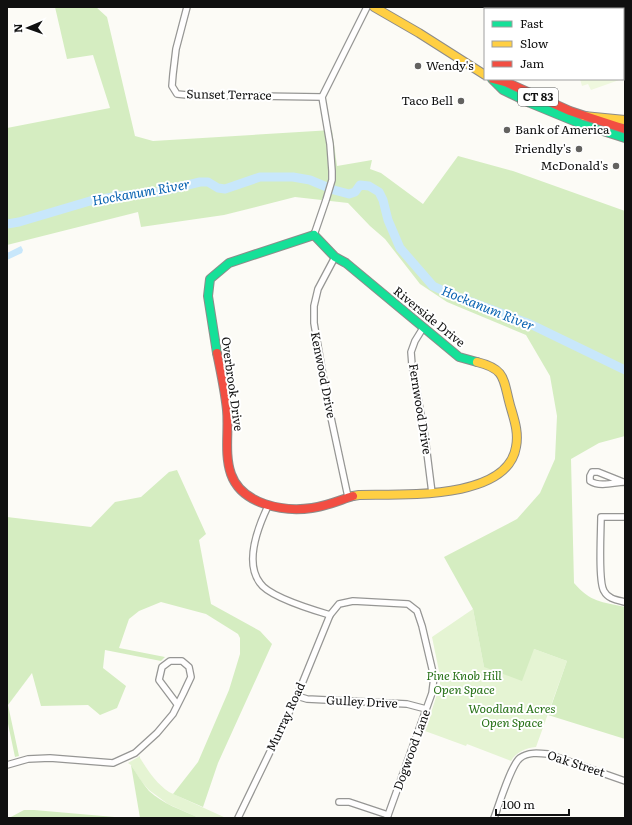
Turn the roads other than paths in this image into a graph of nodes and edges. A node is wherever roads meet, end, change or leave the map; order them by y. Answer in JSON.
{"nodes":[{"id":1,"x":187,"y":7,"type":"edge"},
{"id":2,"x":367,"y":7,"type":"edge"},
{"id":3,"x":374,"y":7,"type":"edge"},
{"id":4,"x":484,"y":74,"type":"edge"},
{"id":5,"x":493,"y":80,"type":"edge"},
{"id":6,"x":496,"y":80,"type":"edge"},
{"id":7,"x":322,"y":97,"type":"junction"},
{"id":8,"x":625,"y":126,"type":"edge"},
{"id":9,"x":616,"y":136,"type":"junction"},
{"id":10,"x":625,"y":138,"type":"edge"},
{"id":11,"x":314,"y":235,"type":"junction"},
{"id":12,"x":335,"y":256,"type":"junction"},
{"id":13,"x":423,"y":328,"type":"junction"},
{"id":14,"x":624,"y":482,"type":"edge"},
{"id":15,"x":432,"y":493,"type":"junction"},
{"id":16,"x":348,"y":498,"type":"junction"},
{"id":17,"x":268,"y":506,"type":"junction"},
{"id":18,"x":625,"y":517,"type":"edge"},
{"id":19,"x":625,"y":602,"type":"edge"},
{"id":20,"x":330,"y":615,"type":"junction"},
{"id":21,"x":297,"y":696,"type":"junction"},
{"id":22,"x":177,"y":704,"type":"junction"},
{"id":23,"x":426,"y":709,"type":"junction"},
{"id":24,"x":7,"y":765,"type":"edge"},
{"id":25,"x":625,"y":781,"type":"edge"},
{"id":26,"x":339,"y":802,"type":"dead end"},
{"id":27,"x":388,"y":817,"type":"edge"},
{"id":28,"x":238,"y":818,"type":"edge"},
{"id":29,"x":494,"y":818,"type":"edge"}],
"edges":[{"from":1,"to":7,"type":"street","name":"Sunset Terrace"},
{"from":2,"to":7,"type":"street"},
{"from":3,"to":4,"type":"main road"},
{"from":5,"to":9,"type":"main road","number":"CT 83"},
{"from":6,"to":8,"type":"main road","number":"CT 83"},
{"from":7,"to":11,"type":"street"},
{"from":8,"to":9,"type":"main road"},
{"from":9,"to":10,"type":"main road","number":"CT 83"},
{"from":11,"to":12,"type":"main road","name":"Riverside Drive"},
{"from":11,"to":17,"type":"main road","name":"Overbrook Drive"},
{"from":12,"to":13,"type":"main road","name":"Riverside Drive"},
{"from":12,"to":16,"type":"street","name":"Kenwood Drive"},
{"from":13,"to":15,"type":"street","name":"Fernwood Drive"},
{"from":13,"to":15,"type":"main road","name":"Riverside Drive"},
{"from":14,"to":14,"type":"street"},
{"from":15,"to":16,"type":"main road","name":"Riverside Drive"},
{"from":16,"to":17,"type":"main road","name":"Overbrook Drive"},
{"from":17,"to":20,"type":"street"},
{"from":18,"to":19,"type":"street"},
{"from":20,"to":21,"type":"street","name":"Murray Road"},
{"from":20,"to":23,"type":"street","name":"Dogwood Lane"},
{"from":21,"to":23,"type":"street","name":"Gulley Drive"},
{"from":21,"to":28,"type":"street","name":"Murray Road"},
{"from":22,"to":22,"type":"street"},
{"from":22,"to":24,"type":"street"},
{"from":23,"to":27,"type":"street","name":"Dogwood Lane"},
{"from":25,"to":29,"type":"street","name":"Oak Street"},
{"from":26,"to":27,"type":"street"}]}
